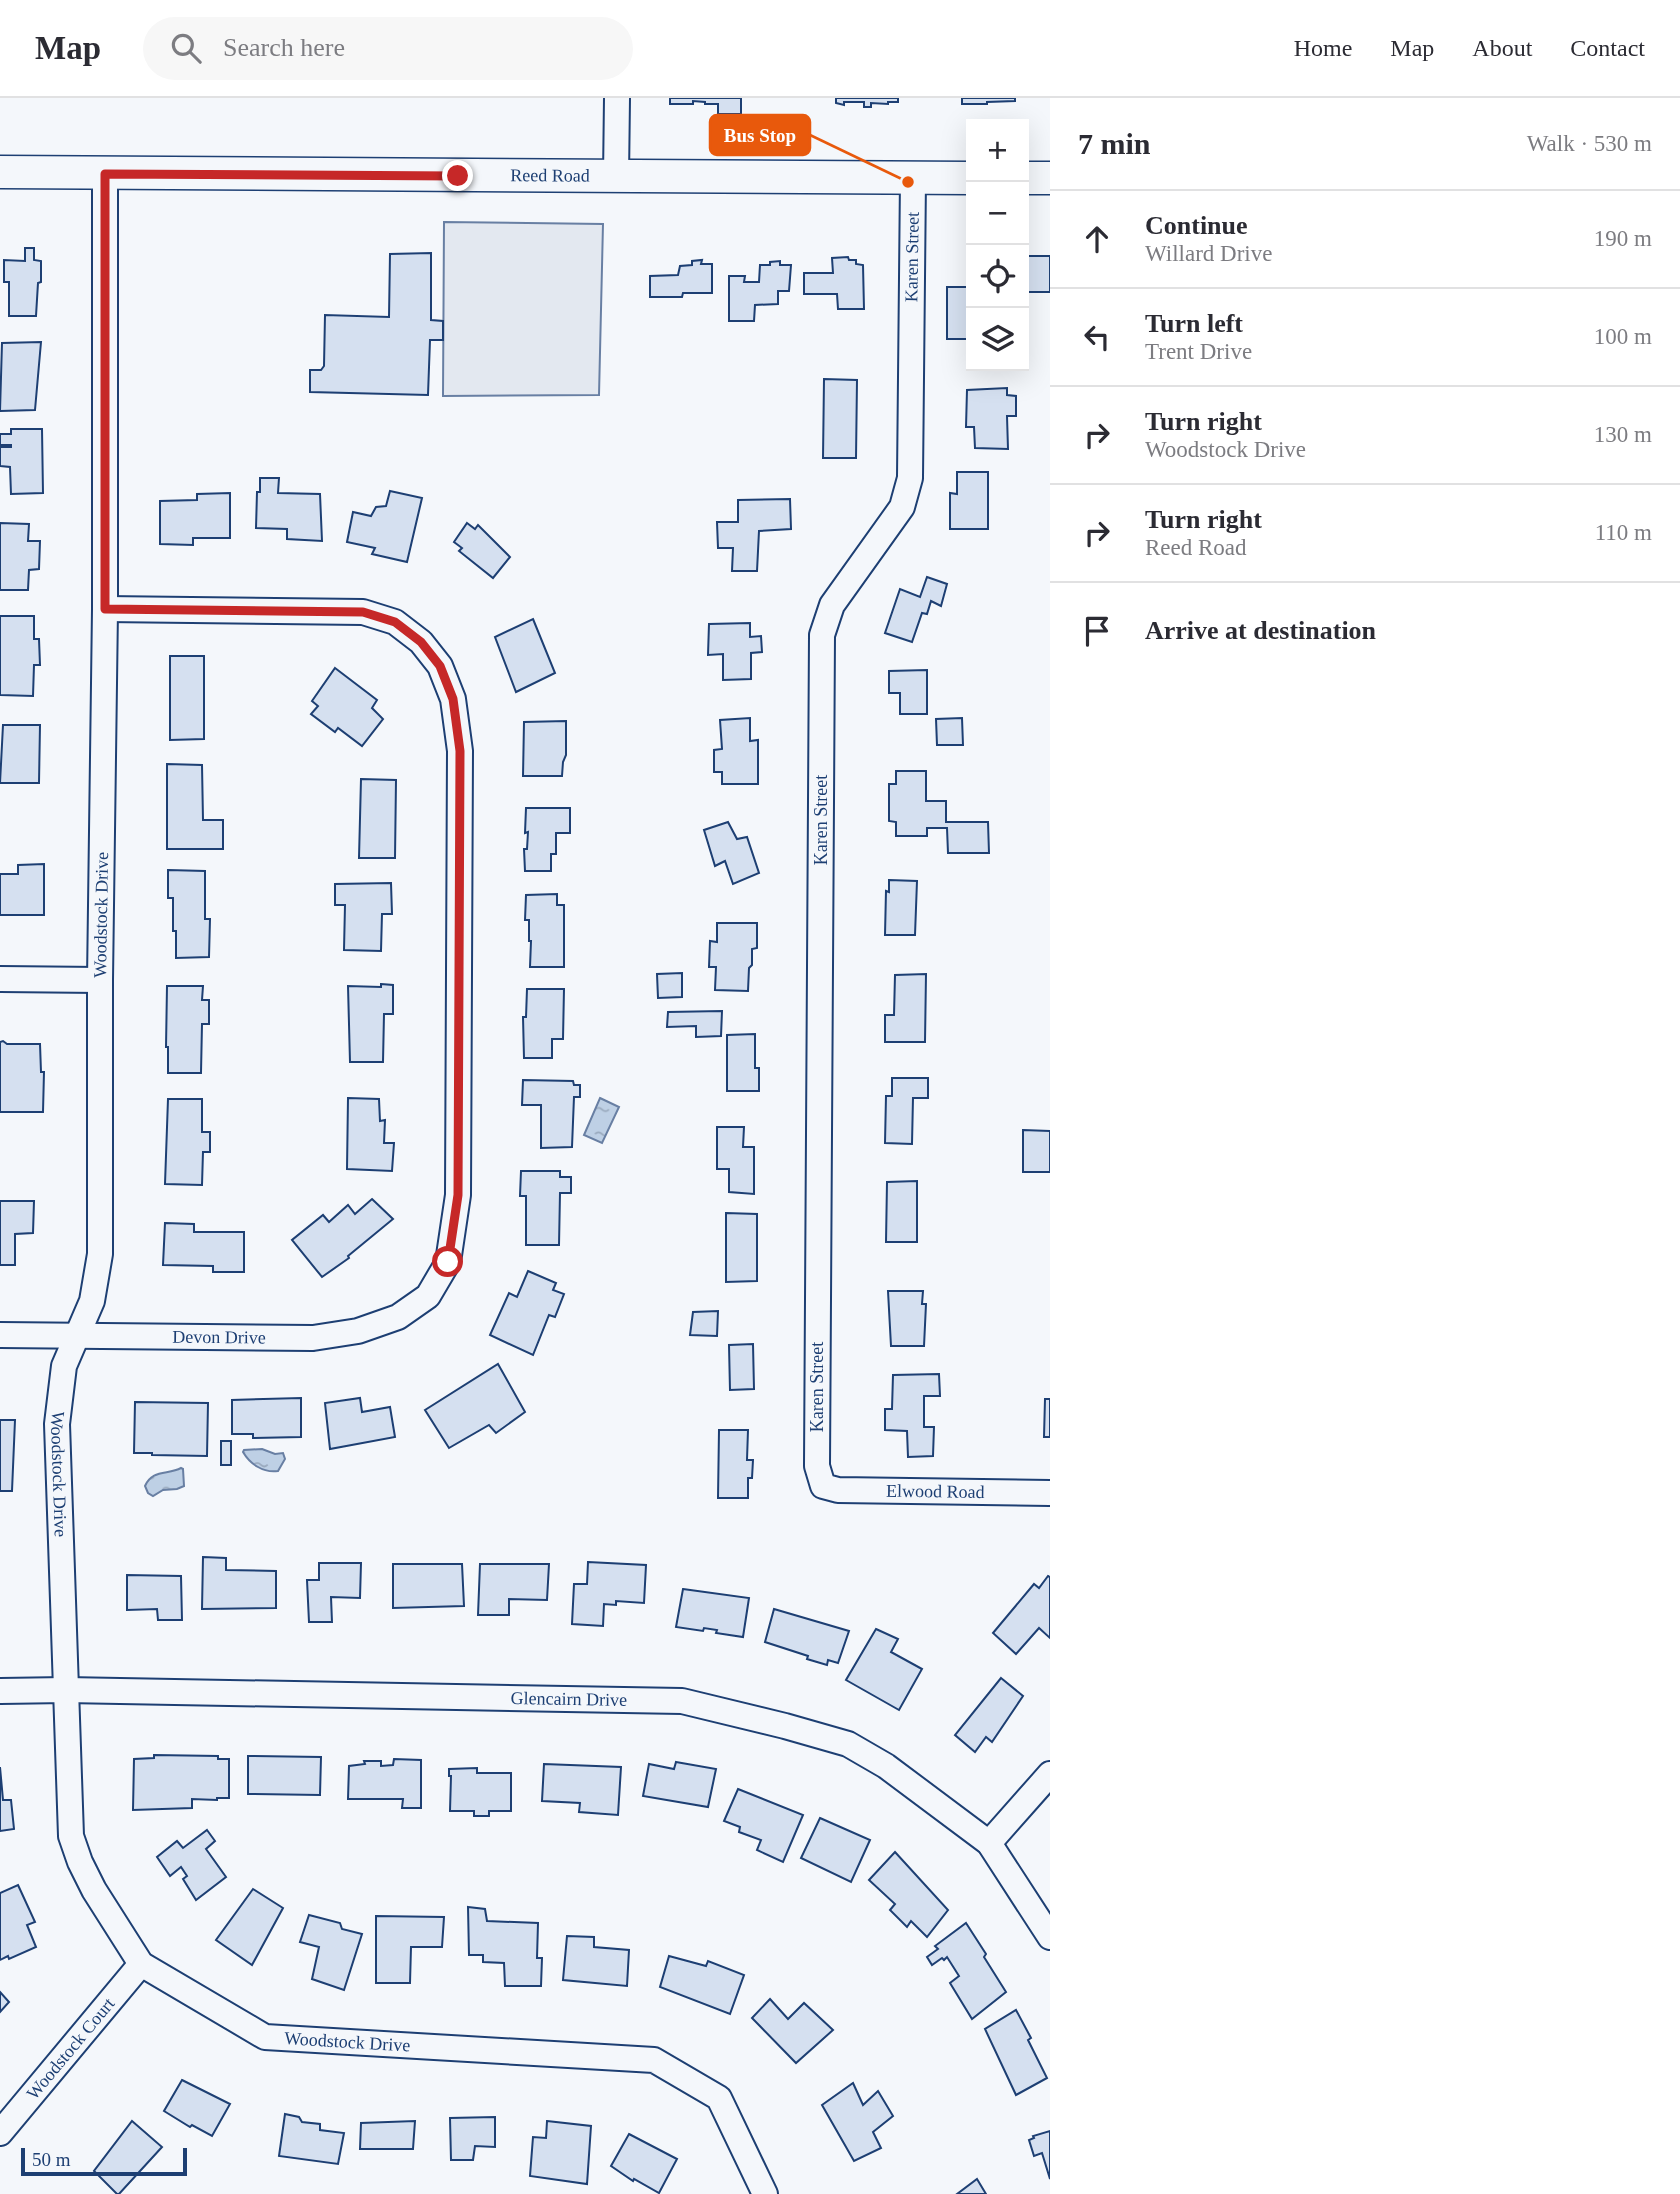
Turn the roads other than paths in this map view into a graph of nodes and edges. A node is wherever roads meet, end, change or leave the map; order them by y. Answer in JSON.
{"nodes":[{"id":1,"x":617,"y":98,"type":"edge"},
{"id":2,"x":0,"y":172,"type":"edge"},
{"id":3,"x":105,"y":174,"type":"junction"},
{"id":4,"x":616,"y":177,"type":"junction"},
{"id":5,"x":913,"y":178,"type":"junction"},
{"id":6,"x":966,"y":178,"type":"edge"},
{"id":7,"x":1029,"y":178,"type":"edge"},
{"id":8,"x":1050,"y":178,"type":"edge"},
{"id":9,"x":105,"y":609,"type":"junction"},
{"id":10,"x":0,"y":979,"type":"edge"},
{"id":11,"x":100,"y":980,"type":"junction"},
{"id":12,"x":76,"y":1334,"type":"junction"},
{"id":13,"x":0,"y":1335,"type":"edge"},
{"id":14,"x":823,"y":1486,"type":"joint"},
{"id":15,"x":1050,"y":1493,"type":"edge"},
{"id":16,"x":66,"y":1690,"type":"junction"},
{"id":17,"x":0,"y":1691,"type":"edge"},
{"id":18,"x":1050,"y":1774,"type":"edge"},
{"id":19,"x":989,"y":1843,"type":"junction"},
{"id":20,"x":1050,"y":1937,"type":"edge"},
{"id":21,"x":141,"y":1965,"type":"junction"},
{"id":22,"x":0,"y":2133,"type":"edge"},
{"id":23,"x":765,"y":2194,"type":"edge"}],
"edges":[{"from":1,"to":4,"type":"street"},
{"from":2,"to":3,"type":"main road","name":"Reed Road"},
{"from":3,"to":4,"type":"main road","name":"Reed Road"},
{"from":3,"to":9,"type":"street","name":"Woodstock Drive"},
{"from":4,"to":5,"type":"main road","name":"Reed Road"},
{"from":5,"to":6,"type":"main road","name":"Reed Road"},
{"from":5,"to":14,"type":"street","name":"Karen Street"},
{"from":7,"to":8,"type":"main road"},
{"from":9,"to":11,"type":"street","name":"Woodstock Drive"},
{"from":9,"to":12,"type":"street","name":"Devon Drive"},
{"from":10,"to":11,"type":"street"},
{"from":11,"to":12,"type":"street","name":"Woodstock Drive"},
{"from":12,"to":13,"type":"street","name":"Devon Drive"},
{"from":12,"to":16,"type":"street","name":"Woodstock Drive"},
{"from":14,"to":15,"type":"street","name":"Elwood Road"},
{"from":16,"to":17,"type":"street","name":"Glencairn Drive"},
{"from":16,"to":19,"type":"street","name":"Glencairn Drive"},
{"from":16,"to":21,"type":"street","name":"Woodstock Drive"},
{"from":18,"to":19,"type":"street"},
{"from":19,"to":20,"type":"street","name":"Glencairn Drive"},
{"from":21,"to":22,"type":"street","name":"Woodstock Court"},
{"from":21,"to":23,"type":"street","name":"Woodstock Drive"}]}
